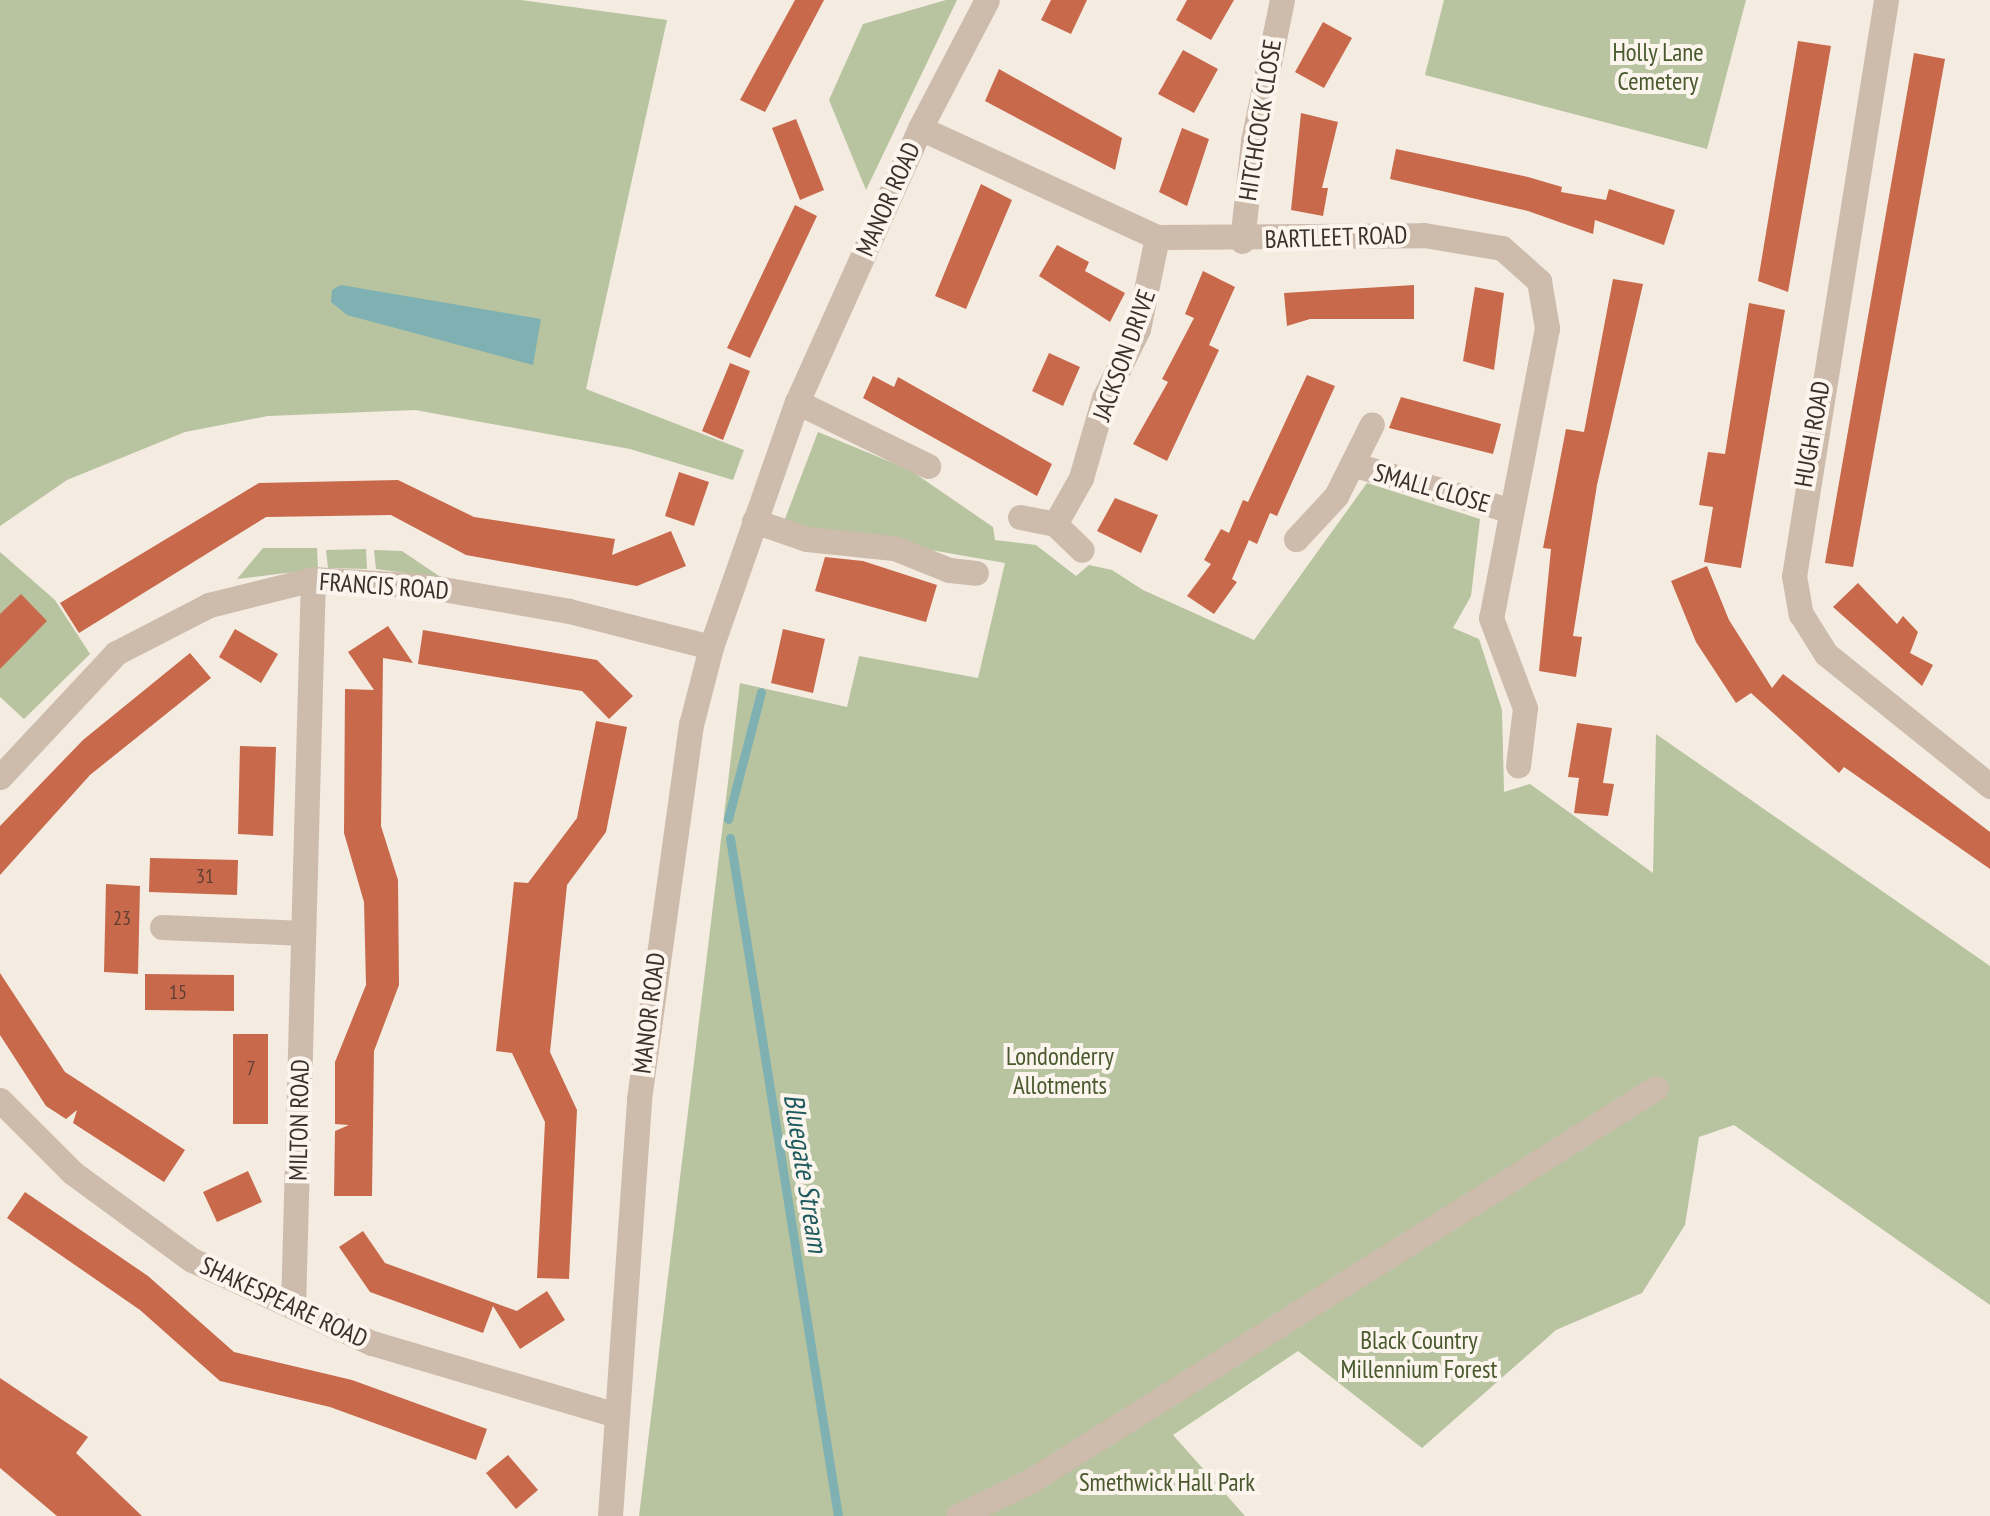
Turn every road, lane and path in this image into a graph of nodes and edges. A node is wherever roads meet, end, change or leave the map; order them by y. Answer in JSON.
{"nodes":[{"id":1,"x":987,"y":0,"type":"edge"},
{"id":2,"x":1282,"y":0,"type":"edge"},
{"id":3,"x":1886,"y":0,"type":"edge"},
{"id":4,"x":920,"y":128,"type":"junction"},
{"id":5,"x":1156,"y":237,"type":"junction"},
{"id":6,"x":1242,"y":240,"type":"junction"},
{"id":7,"x":797,"y":402,"type":"junction"},
{"id":8,"x":1372,"y":424,"type":"dead end"},
{"id":9,"x":928,"y":466,"type":"dead end"},
{"id":10,"x":1355,"y":466,"type":"junction"},
{"id":11,"x":1509,"y":510,"type":"junction"},
{"id":12,"x":1020,"y":517,"type":"dead end"},
{"id":13,"x":754,"y":521,"type":"junction"},
{"id":14,"x":1055,"y":524,"type":"junction"},
{"id":15,"x":1296,"y":540,"type":"dead end"},
{"id":16,"x":1082,"y":550,"type":"dead end"},
{"id":17,"x":976,"y":573,"type":"dead end"},
{"id":18,"x":313,"y":579,"type":"junction"},
{"id":19,"x":711,"y":647,"type":"junction"},
{"id":20,"x":1518,"y":766,"type":"dead end"},
{"id":21,"x":0,"y":777,"type":"edge"},
{"id":22,"x":1990,"y":786,"type":"edge"},
{"id":23,"x":162,"y":927,"type":"dead end"},
{"id":24,"x":303,"y":933,"type":"junction"},
{"id":25,"x":1656,"y":1088,"type":"dead end"},
{"id":26,"x":0,"y":1100,"type":"edge"},
{"id":27,"x":293,"y":1307,"type":"junction"},
{"id":28,"x":616,"y":1415,"type":"junction"},
{"id":29,"x":610,"y":1516,"type":"edge"},
{"id":30,"x":958,"y":1516,"type":"edge"}],
"edges":[{"from":1,"to":4,"type":"street","name":"MANOR ROAD"},
{"from":2,"to":6,"type":"street","name":"HITCHCOCK CLOSE"},
{"from":3,"to":22,"type":"street","name":"HUGH ROAD"},
{"from":4,"to":5,"type":"street","name":"BARTLEET ROAD"},
{"from":4,"to":7,"type":"street","name":"MANOR ROAD"},
{"from":5,"to":6,"type":"street","name":"BARTLEET ROAD"},
{"from":5,"to":14,"type":"street","name":"JACKSON DRIVE"},
{"from":6,"to":11,"type":"street","name":"BARTLEET ROAD"},
{"from":7,"to":9,"type":"street"},
{"from":7,"to":13,"type":"street","name":"MANOR ROAD"},
{"from":8,"to":10,"type":"street","name":"SMALL CLOSE"},
{"from":10,"to":11,"type":"street","name":"SMALL CLOSE"},
{"from":10,"to":15,"type":"street","name":"SMALL CLOSE"},
{"from":11,"to":20,"type":"street","name":"BARTLEET ROAD"},
{"from":12,"to":14,"type":"street"},
{"from":13,"to":17,"type":"street"},
{"from":13,"to":19,"type":"street","name":"MANOR ROAD"},
{"from":14,"to":16,"type":"street"},
{"from":18,"to":19,"type":"street","name":"FRANCIS ROAD"},
{"from":18,"to":21,"type":"street","name":"FRANCIS ROAD"},
{"from":18,"to":24,"type":"street","name":"MILTON ROAD"},
{"from":19,"to":28,"type":"street","name":"MANOR ROAD"},
{"from":23,"to":24,"type":"street"},
{"from":24,"to":27,"type":"street","name":"MILTON ROAD"},
{"from":25,"to":30,"type":"street"},
{"from":26,"to":27,"type":"street","name":"SHAKESPEARE ROAD"},
{"from":27,"to":28,"type":"street","name":"SHAKESPEARE ROAD"},
{"from":28,"to":29,"type":"street","name":"MANOR ROAD"}]}
